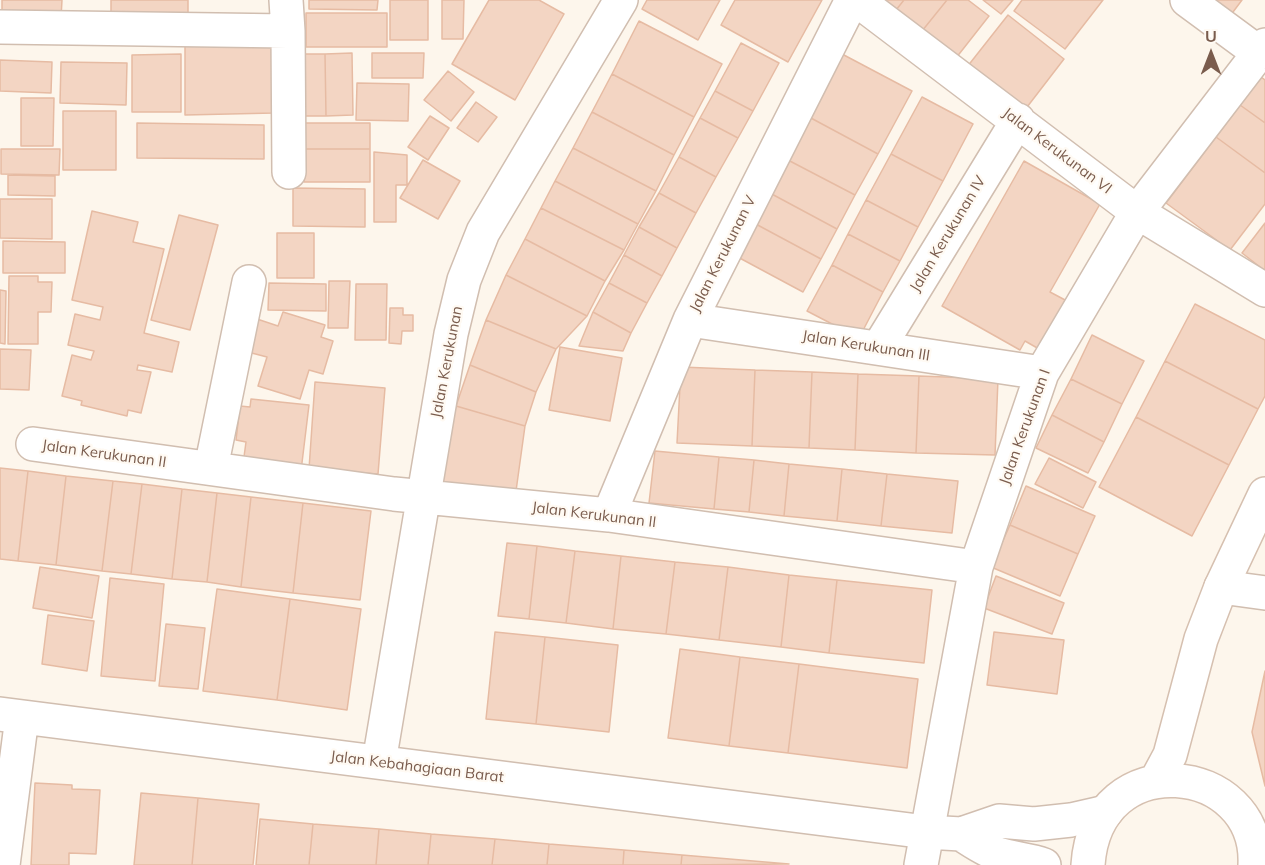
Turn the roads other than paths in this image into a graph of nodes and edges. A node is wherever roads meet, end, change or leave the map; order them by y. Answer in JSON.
{"nodes":[{"id":1,"x":621,"y":0,"type":"edge"},
{"id":2,"x":852,"y":0,"type":"edge"},
{"id":3,"x":857,"y":0,"type":"edge"},
{"id":4,"x":1187,"y":0,"type":"edge"},
{"id":5,"x":287,"y":16,"type":"edge"},
{"id":6,"x":0,"y":27,"type":"edge"},
{"id":7,"x":1262,"y":49,"type":"edge"},
{"id":8,"x":1018,"y":120,"type":"junction"},
{"id":9,"x":289,"y":172,"type":"dead end"},
{"id":10,"x":1137,"y":212,"type":"junction"},
{"id":11,"x":249,"y":282,"type":"dead end"},
{"id":12,"x":1265,"y":290,"type":"edge"},
{"id":13,"x":690,"y":320,"type":"junction"},
{"id":14,"x":879,"y":347,"type":"junction"},
{"id":15,"x":1041,"y":373,"type":"junction"},
{"id":16,"x":33,"y":444,"type":"dead end"},
{"id":17,"x":211,"y":468,"type":"junction"},
{"id":18,"x":1265,"y":494,"type":"edge"},
{"id":19,"x":423,"y":496,"type":"junction"},
{"id":20,"x":609,"y":515,"type":"junction"},
{"id":21,"x":976,"y":567,"type":"junction"},
{"id":22,"x":1221,"y":587,"type":"junction"},
{"id":23,"x":1265,"y":593,"type":"edge"},
{"id":24,"x":11,"y":715,"type":"edge"},
{"id":25,"x":1179,"y":720,"type":"junction"},
{"id":26,"x":379,"y":762,"type":"junction"},
{"id":27,"x":1156,"y":781,"type":"junction"},
{"id":28,"x":1196,"y":783,"type":"junction"},
{"id":29,"x":1106,"y":812,"type":"junction"},
{"id":30,"x":926,"y":831,"type":"junction"},
{"id":31,"x":961,"y":834,"type":"junction"},
{"id":32,"x":1257,"y":849,"type":"edge"},
{"id":33,"x":3,"y":865,"type":"edge"},
{"id":34,"x":921,"y":865,"type":"edge"},
{"id":35,"x":1044,"y":865,"type":"edge"},
{"id":36,"x":1088,"y":865,"type":"edge"}],
"edges":[{"from":1,"to":19,"type":"street","name":"Jalan Kerukunan"},
{"from":2,"to":13,"type":"street","name":"Jalan Kerukunan V"},
{"from":3,"to":8,"type":"street","name":"Jalan Kerukunan VI"},
{"from":4,"to":7,"type":"street"},
{"from":5,"to":6,"type":"street"},
{"from":5,"to":9,"type":"street"},
{"from":7,"to":10,"type":"street","name":"Jalan Kerukunan I"},
{"from":8,"to":10,"type":"street","name":"Jalan Kerukunan VI"},
{"from":8,"to":14,"type":"street","name":"Jalan Kerukunan IV"},
{"from":10,"to":12,"type":"street","name":"Jalan Kerukunan VI"},
{"from":10,"to":15,"type":"street","name":"Jalan Kerukunan I"},
{"from":11,"to":17,"type":"street"},
{"from":13,"to":14,"type":"street","name":"Jalan Kerukunan III"},
{"from":13,"to":20,"type":"street","name":"Jalan Kerukunan V"},
{"from":14,"to":15,"type":"street","name":"Jalan Kerukunan III"},
{"from":15,"to":21,"type":"street","name":"Jalan Kerukunan I"},
{"from":16,"to":17,"type":"street","name":"Jalan Kerukunan II"},
{"from":17,"to":19,"type":"street","name":"Jalan Kerukunan II"},
{"from":18,"to":22,"type":"street"},
{"from":19,"to":20,"type":"street","name":"Jalan Kerukunan II"},
{"from":19,"to":26,"type":"street","name":"Jalan Kerukunan"},
{"from":20,"to":21,"type":"street","name":"Jalan Kerukunan II"},
{"from":21,"to":30,"type":"street","name":"Jalan Kerukunan I"},
{"from":22,"to":23,"type":"street"},
{"from":22,"to":25,"type":"street"},
{"from":24,"to":26,"type":"street","name":"Jalan Kebahagiaan Barat"},
{"from":24,"to":33,"type":"street","name":"Jalan Kebahagiaan Barat"},
{"from":25,"to":27,"type":"street"},
{"from":25,"to":28,"type":"street"},
{"from":26,"to":30,"type":"street","name":"Jalan Kebahagiaan Barat"},
{"from":27,"to":28,"type":"street"},
{"from":27,"to":29,"type":"street"},
{"from":28,"to":32,"type":"street"},
{"from":29,"to":31,"type":"street","name":"Jalan Kebahagiaan Barat"},
{"from":29,"to":36,"type":"street"},
{"from":30,"to":31,"type":"street","name":"Jalan Kebahagiaan Barat"},
{"from":30,"to":34,"type":"street","name":"Jalan Kerukunan I"},
{"from":31,"to":35,"type":"street","name":"Jalan Kebahagiaan Barat"}]}
